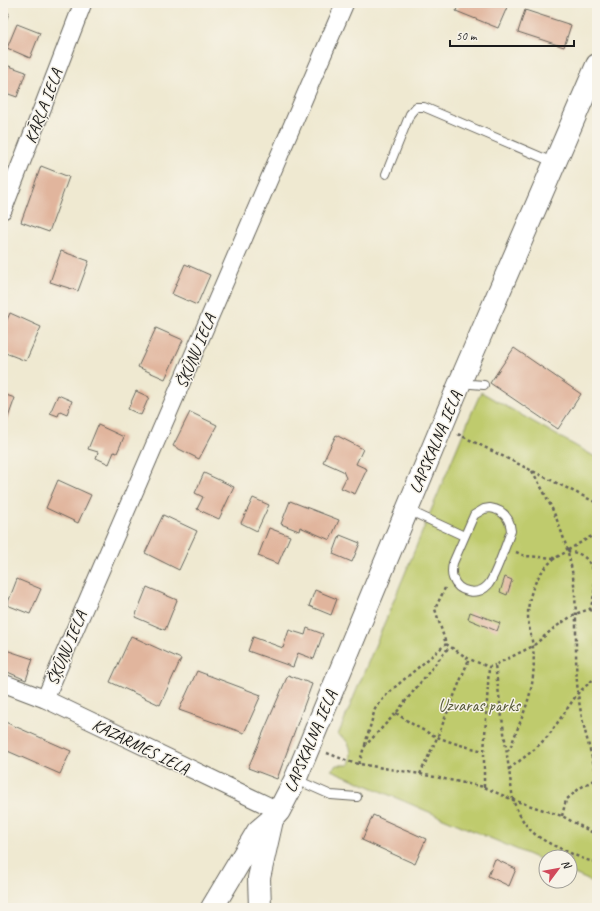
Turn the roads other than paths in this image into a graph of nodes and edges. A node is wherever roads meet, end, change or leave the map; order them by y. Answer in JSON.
{"nodes":[{"id":1,"x":83,"y":3,"type":"edge"},
{"id":2,"x":345,"y":3,"type":"edge"},
{"id":3,"x":597,"y":65,"type":"edge"},
{"id":4,"x":556,"y":163,"type":"junction"},
{"id":5,"x":386,"y":174,"type":"dead end"},
{"id":6,"x":3,"y":210,"type":"edge"},
{"id":7,"x":461,"y":380,"type":"junction"},
{"id":8,"x":484,"y":385,"type":"dead end"},
{"id":9,"x":407,"y":510,"type":"junction"},
{"id":10,"x":464,"y":536,"type":"junction"},
{"id":11,"x":3,"y":683,"type":"edge"},
{"id":12,"x":45,"y":699,"type":"junction"},
{"id":13,"x":295,"y":780,"type":"junction"},
{"id":14,"x":357,"y":797,"type":"dead end"},
{"id":15,"x":276,"y":815,"type":"junction"},
{"id":16,"x":212,"y":908,"type":"edge"},
{"id":17,"x":260,"y":908,"type":"edge"}],
"edges":[{"from":1,"to":6,"type":"street","name":"KĀRĻA IELA"},
{"from":2,"to":12,"type":"street","name":"ŠĶŪŅU IELA"},
{"from":3,"to":4,"type":"main road","name":"LAPSKALNA IELA"},
{"from":4,"to":5,"type":"lane"},
{"from":4,"to":7,"type":"main road","name":"LAPSKALNA IELA"},
{"from":7,"to":8,"type":"lane"},
{"from":7,"to":9,"type":"main road","name":"LAPSKALNA IELA"},
{"from":9,"to":10,"type":"lane"},
{"from":9,"to":13,"type":"main road","name":"LAPSKALNA IELA"},
{"from":10,"to":10,"type":"lane"},
{"from":11,"to":12,"type":"street","name":"KAZARMES IELA"},
{"from":12,"to":15,"type":"street","name":"KAZARMES IELA"},
{"from":13,"to":14,"type":"lane"},
{"from":13,"to":15,"type":"main road","name":"LAPSKALNA IELA"},
{"from":15,"to":16,"type":"main road","name":"LAPSKALNA IELA"},
{"from":15,"to":17,"type":"main road","name":"LAPSKALNA IELA"}]}
